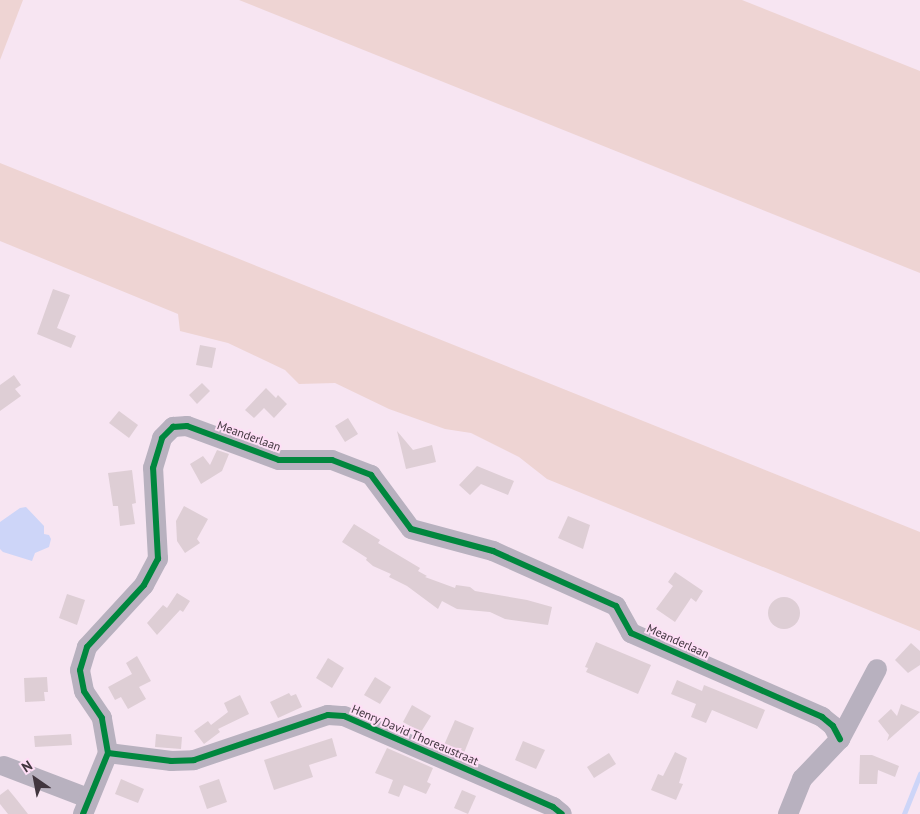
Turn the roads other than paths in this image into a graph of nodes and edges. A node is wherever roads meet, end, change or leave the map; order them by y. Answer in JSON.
{"nodes":[{"id":1,"x":877,"y":669,"type":"dead end"},
{"id":2,"x":840,"y":739,"type":"junction"},
{"id":3,"x":108,"y":753,"type":"junction"},
{"id":4,"x":4,"y":766,"type":"dead end"},
{"id":5,"x":86,"y":806,"type":"edge"},
{"id":6,"x":562,"y":814,"type":"edge"},
{"id":7,"x":788,"y":814,"type":"edge"}],
"edges":[{"from":1,"to":2,"type":"street"},
{"from":2,"to":3,"type":"street","name":"Meanderlaan"},
{"from":2,"to":7,"type":"street"},
{"from":3,"to":5,"type":"street"},
{"from":3,"to":6,"type":"street","name":"Henry David Thoreaustraat"},
{"from":4,"to":5,"type":"street"}]}
